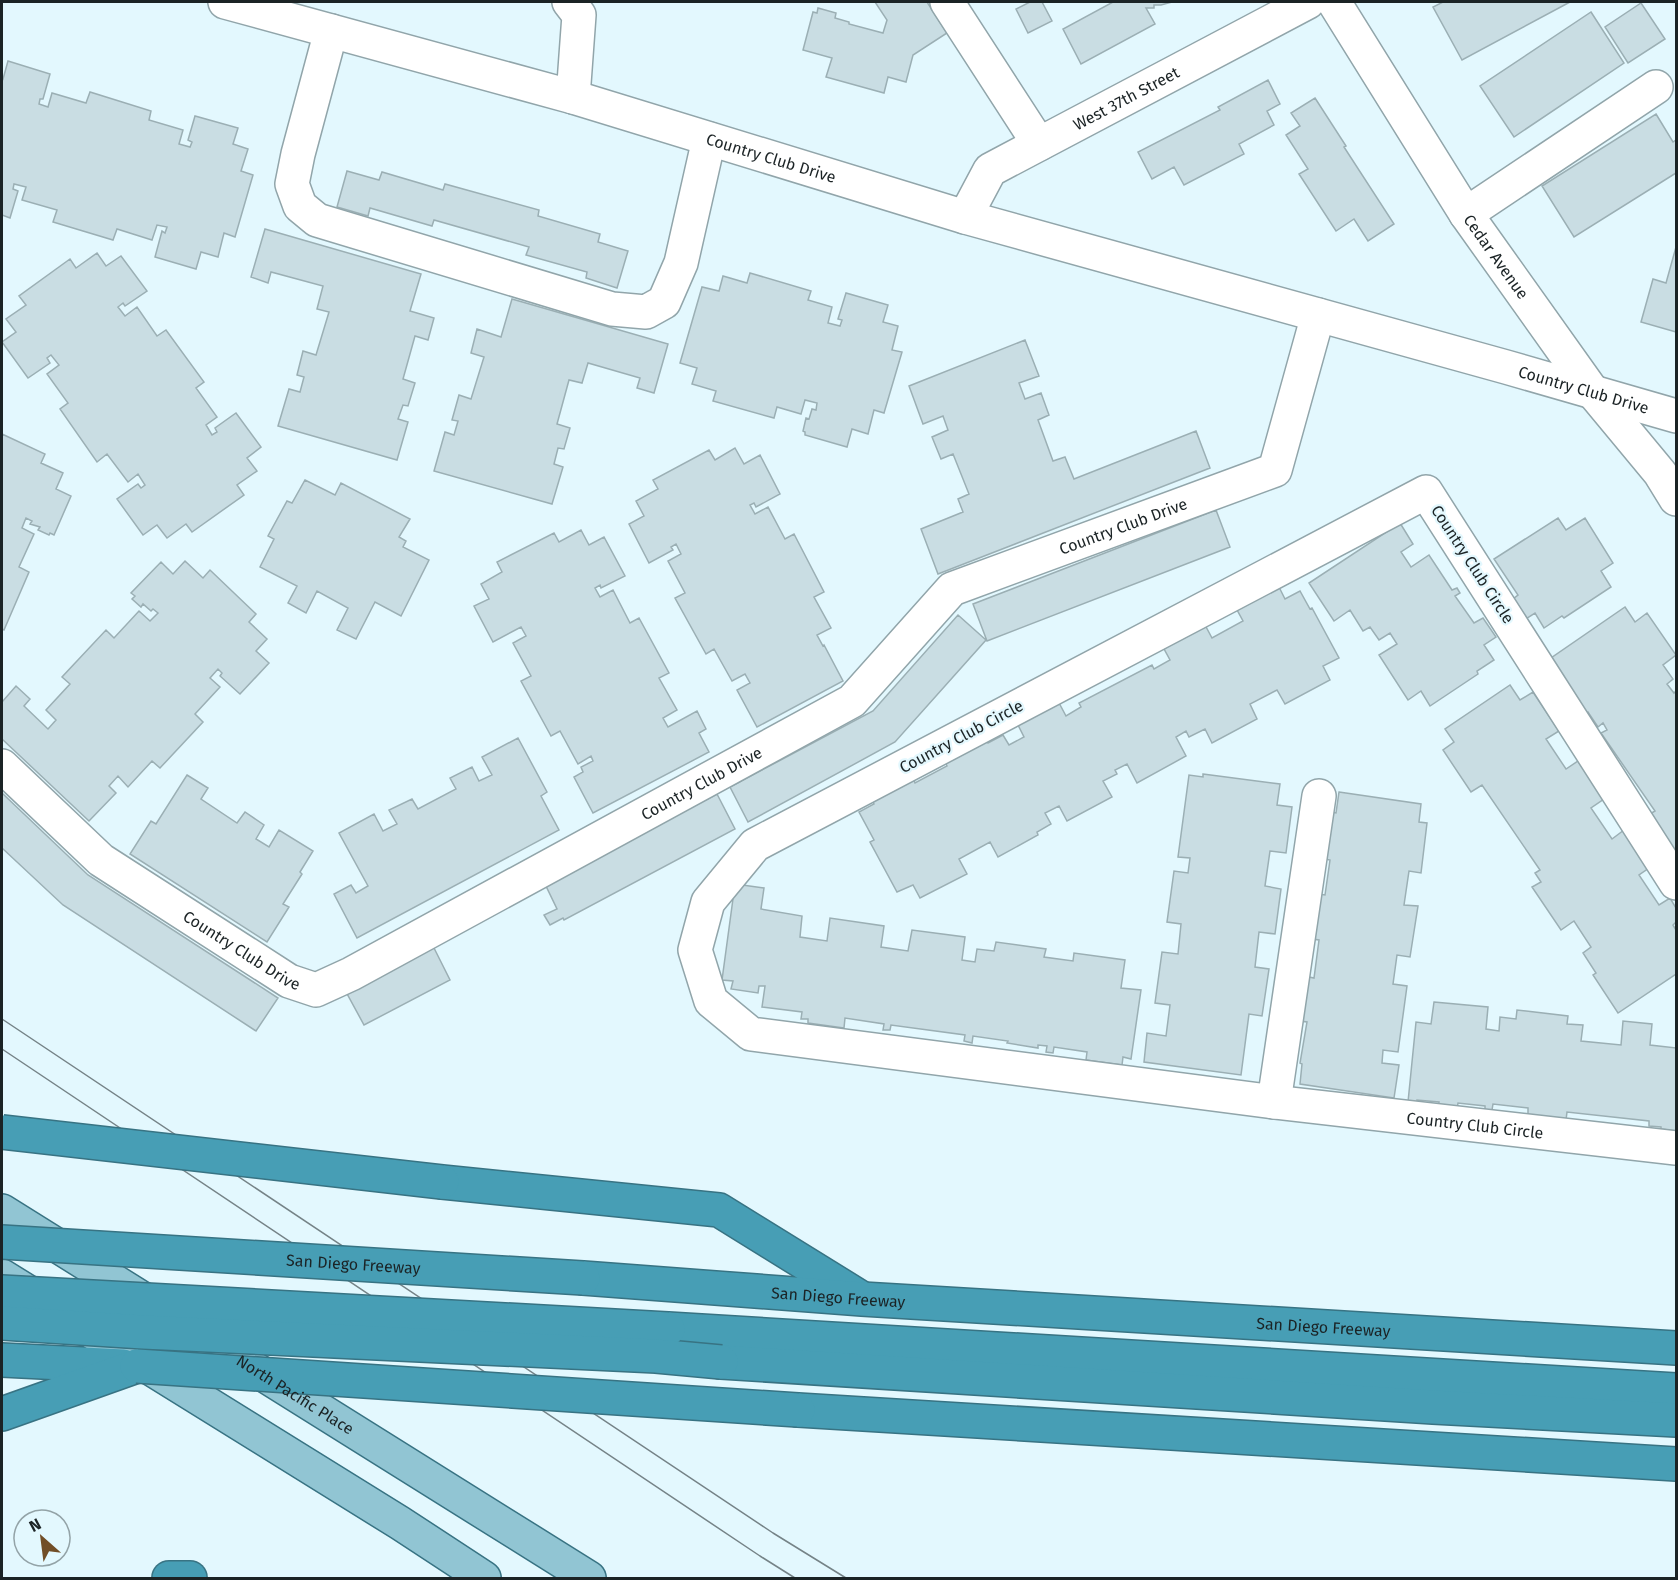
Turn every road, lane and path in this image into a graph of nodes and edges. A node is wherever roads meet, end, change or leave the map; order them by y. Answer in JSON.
{"nodes":[{"id":1,"x":225,"y":2,"type":"edge"},
{"id":2,"x":569,"y":2,"type":"edge"},
{"id":3,"x":947,"y":2,"type":"edge"},
{"id":4,"x":1308,"y":2,"type":"edge"},
{"id":5,"x":1334,"y":2,"type":"edge"},
{"id":6,"x":331,"y":31,"type":"junction"},
{"id":7,"x":1656,"y":87,"type":"dead end"},
{"id":8,"x":573,"y":97,"type":"junction"},
{"id":9,"x":709,"y":138,"type":"junction"},
{"id":10,"x":1039,"y":144,"type":"junction"},
{"id":11,"x":1466,"y":214,"type":"junction"},
{"id":12,"x":965,"y":217,"type":"junction"},
{"id":13,"x":1318,"y":315,"type":"junction"},
{"id":14,"x":1592,"y":392,"type":"junction"},
{"id":15,"x":1677,"y":416,"type":"edge"},
{"id":16,"x":1677,"y":499,"type":"edge"},
{"id":17,"x":2,"y":766,"type":"edge"},
{"id":18,"x":1319,"y":796,"type":"dead end"},
{"id":19,"x":1677,"y":883,"type":"edge"},
{"id":20,"x":1275,"y":1102,"type":"junction"},
{"id":21,"x":2,"y":1132,"type":"edge"},
{"id":22,"x":1677,"y":1148,"type":"edge"},
{"id":23,"x":2,"y":1211,"type":"edge"},
{"id":24,"x":2,"y":1242,"type":"edge"},
{"id":25,"x":2,"y":1276,"type":"edge"},
{"id":26,"x":2,"y":1292,"type":"edge"},
{"id":27,"x":862,"y":1299,"type":"junction"},
{"id":28,"x":2,"y":1323,"type":"edge"},
{"id":29,"x":1677,"y":1348,"type":"edge"},
{"id":30,"x":2,"y":1360,"type":"edge"},
{"id":31,"x":137,"y":1366,"type":"junction"},
{"id":32,"x":1677,"y":1390,"type":"edge"},
{"id":33,"x":2,"y":1414,"type":"edge"},
{"id":34,"x":1677,"y":1420,"type":"edge"},
{"id":35,"x":1677,"y":1464,"type":"edge"},
{"id":36,"x":169,"y":1578,"type":"edge"},
{"id":37,"x":190,"y":1578,"type":"edge"},
{"id":38,"x":484,"y":1578,"type":"edge"},
{"id":39,"x":589,"y":1578,"type":"edge"}],
"edges":[{"from":1,"to":6,"type":"street","name":"Country Club Drive"},
{"from":2,"to":8,"type":"street"},
{"from":3,"to":10,"type":"street"},
{"from":4,"to":10,"type":"street","name":"West 37th Street"},
{"from":5,"to":11,"type":"street","name":"Cedar Avenue"},
{"from":6,"to":8,"type":"street","name":"Country Club Drive"},
{"from":6,"to":9,"type":"street"},
{"from":7,"to":11,"type":"street"},
{"from":8,"to":9,"type":"street","name":"Country Club Drive"},
{"from":9,"to":12,"type":"street","name":"Country Club Drive"},
{"from":10,"to":12,"type":"street","name":"West 37th Street"},
{"from":11,"to":14,"type":"street","name":"Cedar Avenue"},
{"from":12,"to":13,"type":"street","name":"Country Club Drive"},
{"from":13,"to":14,"type":"street","name":"Country Club Drive"},
{"from":13,"to":17,"type":"street","name":"Country Club Drive"},
{"from":14,"to":15,"type":"street","name":"Country Club Drive"},
{"from":14,"to":16,"type":"street","name":"Cedar Avenue"},
{"from":18,"to":20,"type":"street"},
{"from":19,"to":20,"type":"street","name":"Country Club Circle"},
{"from":20,"to":22,"type":"street","name":"Country Club Circle"},
{"from":21,"to":27,"type":"highway","bridge":true},
{"from":23,"to":39,"type":"main road","name":"North Pacific Place"},
{"from":24,"to":27,"type":"highway","name":"San Diego Freeway","bridge":true},
{"from":25,"to":38,"type":"main road"},
{"from":26,"to":32,"type":"highway","bridge":true},
{"from":27,"to":29,"type":"highway","name":"San Diego Freeway"},
{"from":28,"to":34,"type":"highway","bridge":true},
{"from":30,"to":31,"type":"highway"},
{"from":31,"to":33,"type":"highway"},
{"from":31,"to":35,"type":"highway","bridge":true},
{"from":36,"to":37,"type":"highway"}]}
